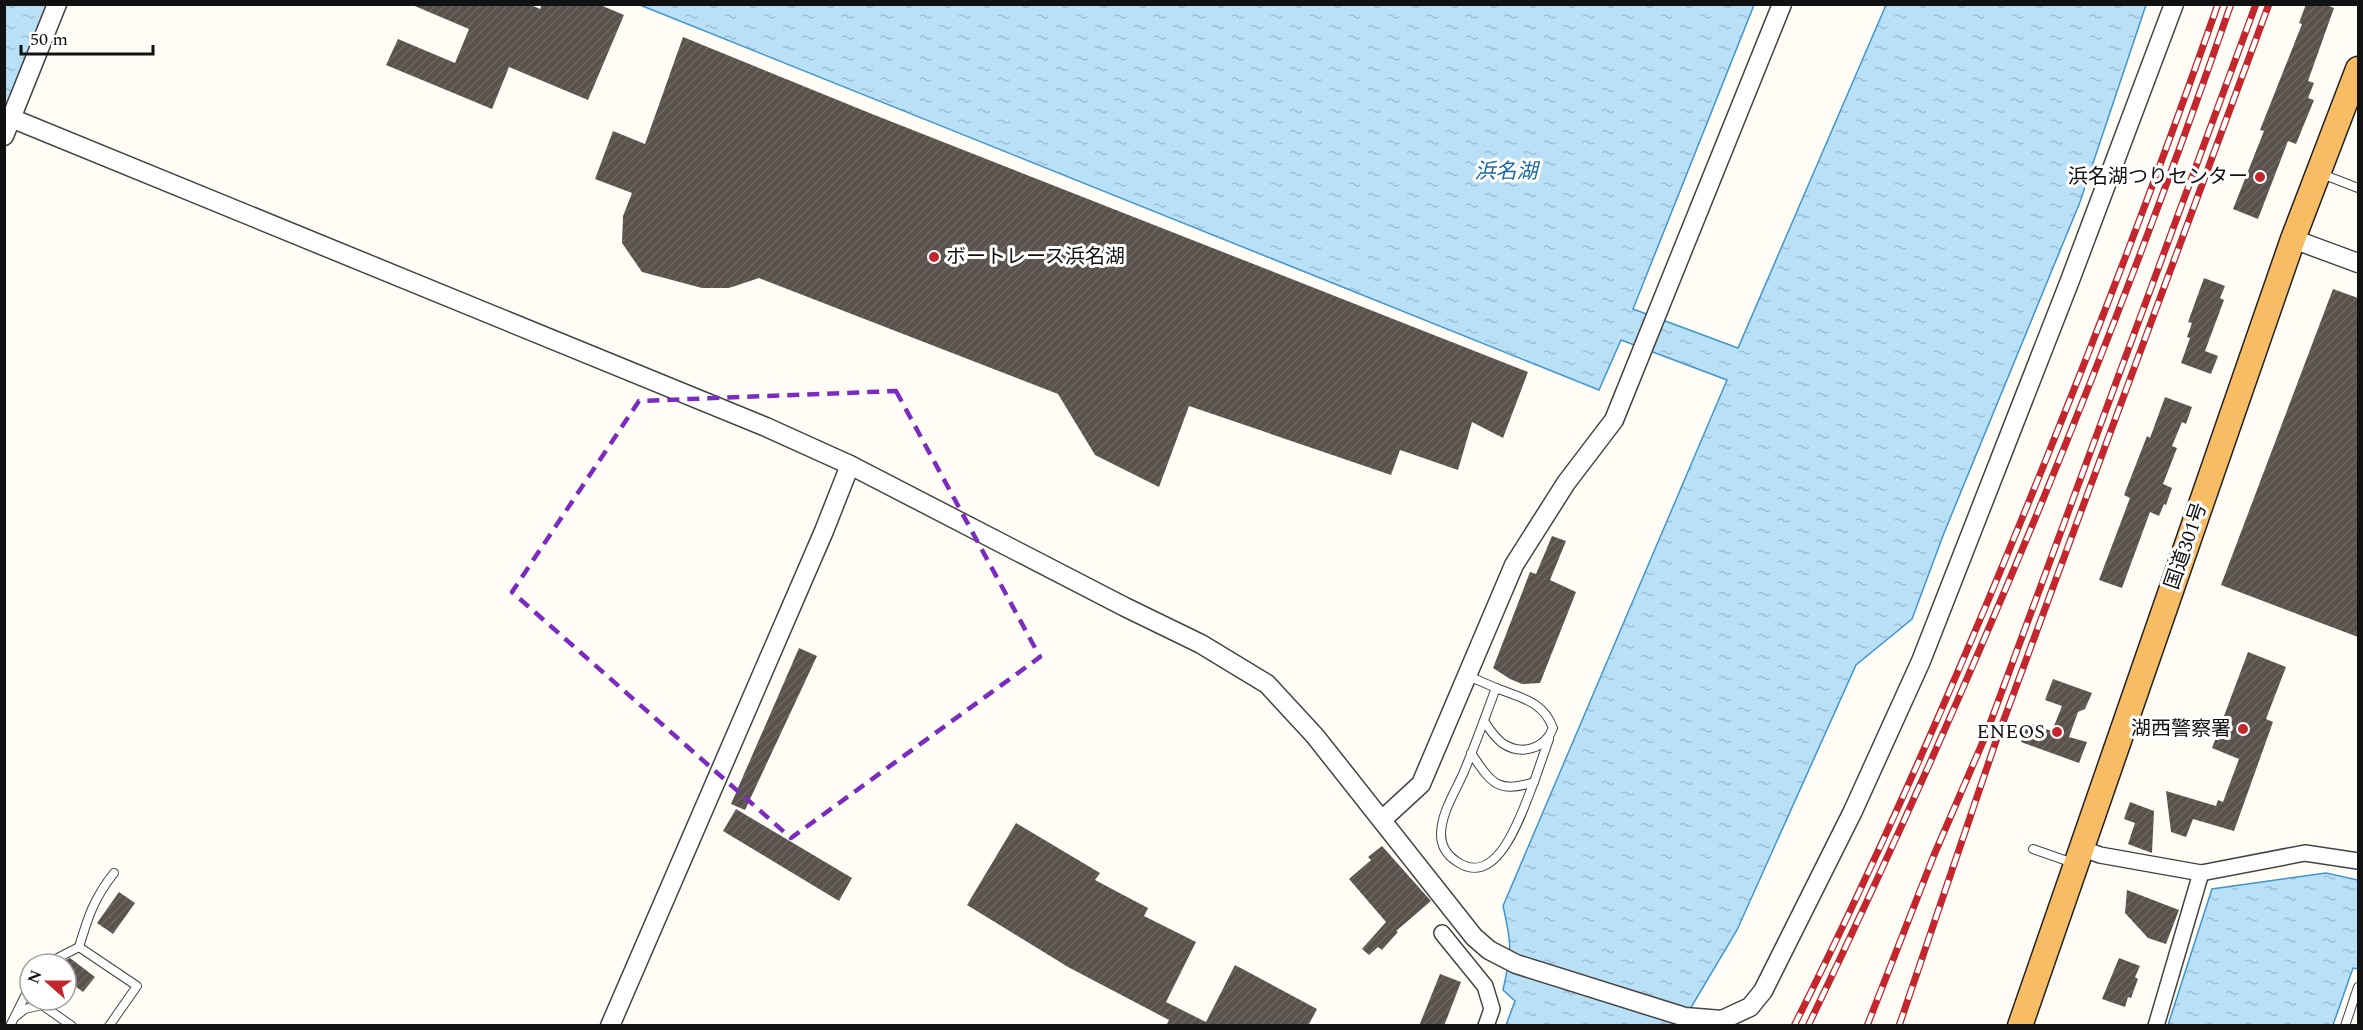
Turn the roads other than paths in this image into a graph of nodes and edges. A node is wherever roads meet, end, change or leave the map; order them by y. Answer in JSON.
{"nodes":[{"id":1,"x":57,"y":4,"type":"edge"},
{"id":2,"x":1782,"y":4,"type":"edge"},
{"id":3,"x":2174,"y":4,"type":"edge"},
{"id":4,"x":2358,"y":69,"type":"edge"},
{"id":5,"x":11,"y":118,"type":"junction"},
{"id":6,"x":4,"y":136,"type":"edge"},
{"id":7,"x":2318,"y":173,"type":"junction"},
{"id":8,"x":2358,"y":188,"type":"edge"},
{"id":9,"x":2292,"y":239,"type":"junction"},
{"id":10,"x":2358,"y":262,"type":"edge"},
{"id":11,"x":850,"y":465,"type":"junction"},
{"id":12,"x":1466,"y":675,"type":"junction"},
{"id":13,"x":1496,"y":688,"type":"junction"},
{"id":14,"x":1484,"y":721,"type":"junction"},
{"id":15,"x":1549,"y":739,"type":"junction"},
{"id":16,"x":1471,"y":753,"type":"junction"},
{"id":17,"x":1534,"y":782,"type":"junction"},
{"id":18,"x":1383,"y":819,"type":"junction"},
{"id":19,"x":2033,"y":849,"type":"dead end"},
{"id":20,"x":2078,"y":856,"type":"junction"},
{"id":21,"x":2358,"y":861,"type":"edge"},
{"id":22,"x":114,"y":873,"type":"dead end"},
{"id":23,"x":2201,"y":873,"type":"junction"},
{"id":24,"x":1442,"y":933,"type":"dead end"},
{"id":25,"x":79,"y":947,"type":"junction"},
{"id":26,"x":69,"y":952,"type":"edge"},
{"id":27,"x":2358,"y":987,"type":"edge"},
{"id":28,"x":18,"y":1012,"type":"edge"},
{"id":29,"x":16,"y":1016,"type":"junction"},
{"id":30,"x":1723,"y":1023,"type":"edge"},
{"id":31,"x":609,"y":1025,"type":"edge"},
{"id":32,"x":10,"y":1026,"type":"edge"},
{"id":33,"x":72,"y":1026,"type":"edge"},
{"id":34,"x":109,"y":1026,"type":"edge"},
{"id":35,"x":1486,"y":1026,"type":"edge"},
{"id":36,"x":2020,"y":1026,"type":"edge"},
{"id":37,"x":2156,"y":1026,"type":"edge"},
{"id":38,"x":2345,"y":1026,"type":"edge"}],
"edges":[{"from":1,"to":5,"type":"street"},
{"from":2,"to":12,"type":"street"},
{"from":3,"to":30,"type":"street"},
{"from":4,"to":7,"type":"highway","name":"国道301号"},
{"from":5,"to":6,"type":"street"},
{"from":5,"to":11,"type":"street"},
{"from":7,"to":8,"type":"lane"},
{"from":7,"to":9,"type":"highway","name":"国道301号"},
{"from":9,"to":10,"type":"street"},
{"from":9,"to":20,"type":"highway","name":"国道301号"},
{"from":11,"to":18,"type":"street"},
{"from":11,"to":31,"type":"street"},
{"from":12,"to":13,"type":"lane"},
{"from":12,"to":18,"type":"street"},
{"from":13,"to":14,"type":"lane"},
{"from":13,"to":15,"type":"lane"},
{"from":14,"to":15,"type":"lane"},
{"from":14,"to":16,"type":"lane"},
{"from":15,"to":17,"type":"lane"},
{"from":16,"to":17,"type":"lane"},
{"from":16,"to":17,"type":"lane"},
{"from":18,"to":30,"type":"street"},
{"from":19,"to":20,"type":"lane"},
{"from":20,"to":23,"type":"street"},
{"from":20,"to":36,"type":"highway","name":"国道301号"},
{"from":21,"to":23,"type":"street"},
{"from":22,"to":25,"type":"lane"},
{"from":23,"to":37,"type":"street"},
{"from":24,"to":35,"type":"street"},
{"from":25,"to":26,"type":"lane"},
{"from":25,"to":34,"type":"lane"},
{"from":27,"to":38,"type":"lane"},
{"from":28,"to":29,"type":"lane"},
{"from":29,"to":32,"type":"lane"},
{"from":29,"to":33,"type":"lane"}]}
